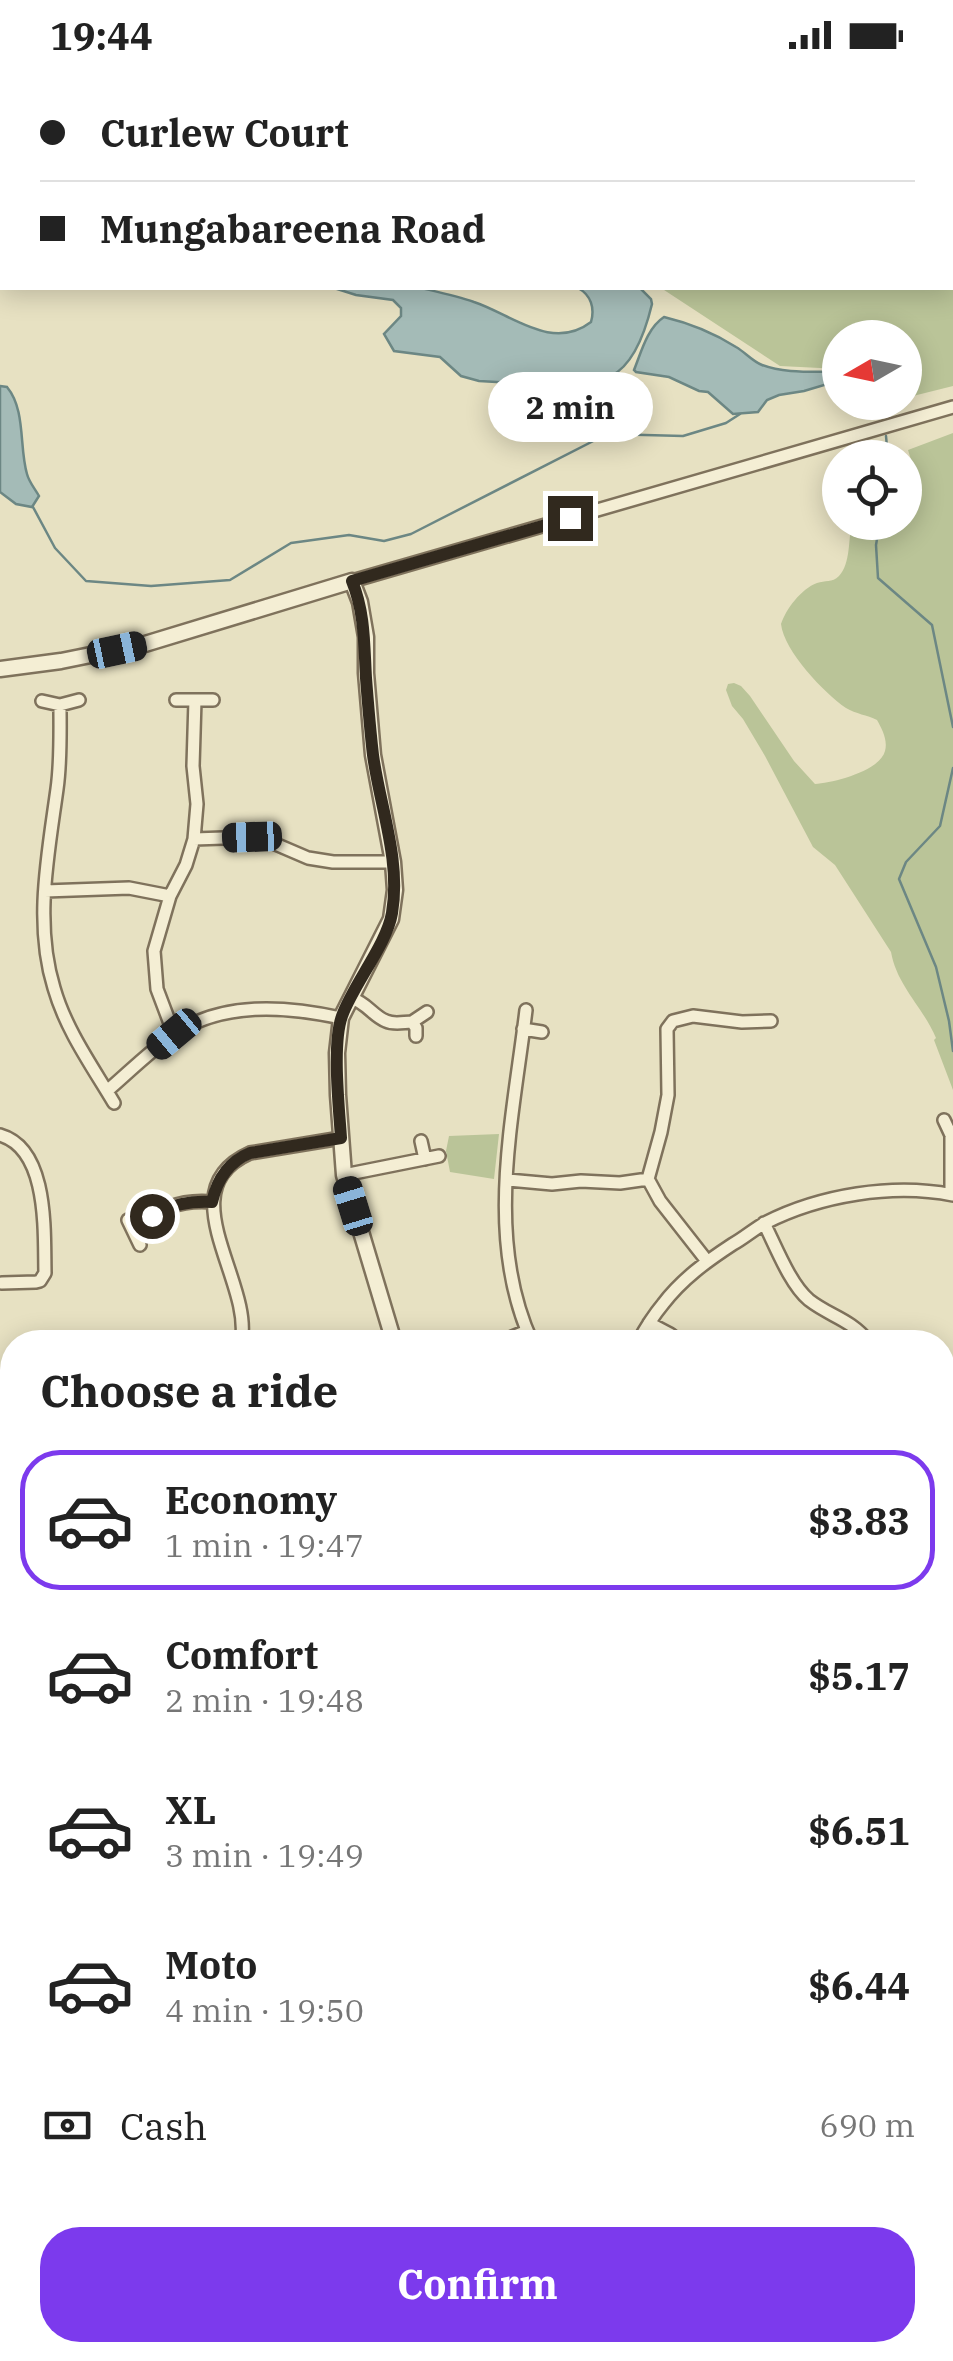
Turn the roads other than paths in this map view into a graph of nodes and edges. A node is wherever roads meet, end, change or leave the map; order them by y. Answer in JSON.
{"nodes":[{"id":1,"x":953,"y":407,"type":"edge"},
{"id":2,"x":352,"y":581,"type":"junction"},
{"id":3,"x":0,"y":669,"type":"edge"},
{"id":4,"x":79,"y":700,"type":"dead end"},
{"id":5,"x":176,"y":700,"type":"dead end"},
{"id":6,"x":195,"y":700,"type":"junction"},
{"id":7,"x":213,"y":700,"type":"dead end"},
{"id":8,"x":42,"y":701,"type":"dead end"},
{"id":9,"x":60,"y":705,"type":"junction"},
{"id":10,"x":194,"y":840,"type":"junction"},
{"id":11,"x":393,"y":862,"type":"junction"},
{"id":12,"x":45,"y":891,"type":"junction"},
{"id":13,"x":170,"y":896,"type":"junction"},
{"id":14,"x":351,"y":998,"type":"junction"},
{"id":15,"x":526,"y":1010,"type":"dead end"},
{"id":16,"x":427,"y":1012,"type":"dead end"},
{"id":17,"x":341,"y":1018,"type":"junction"},
{"id":18,"x":771,"y":1021,"type":"dead end"},
{"id":19,"x":412,"y":1022,"type":"junction"},
{"id":20,"x":754,"y":1022,"type":"junction"},
{"id":21,"x":524,"y":1030,"type":"junction"},
{"id":22,"x":542,"y":1032,"type":"dead end"},
{"id":23,"x":174,"y":1034,"type":"junction"},
{"id":24,"x":416,"y":1036,"type":"dead end"},
{"id":25,"x":755,"y":1038,"type":"dead end"},
{"id":26,"x":106,"y":1091,"type":"junction"},
{"id":27,"x":114,"y":1104,"type":"dead end"},
{"id":28,"x":944,"y":1120,"type":"dead end"},
{"id":29,"x":952,"y":1134,"type":"edge"},
{"id":30,"x":0,"y":1135,"type":"edge"},
{"id":31,"x":341,"y":1138,"type":"junction"},
{"id":32,"x":421,"y":1141,"type":"dead end"},
{"id":33,"x":344,"y":1176,"type":"junction"},
{"id":34,"x":508,"y":1180,"type":"junction"},
{"id":35,"x":648,"y":1180,"type":"junction"},
{"id":36,"x":952,"y":1194,"type":"edge"},
{"id":37,"x":212,"y":1202,"type":"junction"},
{"id":38,"x":764,"y":1224,"type":"junction"},
{"id":39,"x":140,"y":1245,"type":"dead end"},
{"id":40,"x":706,"y":1261,"type":"junction"},
{"id":41,"x":2,"y":1285,"type":"edge"},
{"id":42,"x":649,"y":1323,"type":"junction"},
{"id":43,"x":243,"y":1330,"type":"edge"},
{"id":44,"x":390,"y":1330,"type":"edge"},
{"id":45,"x":527,"y":1330,"type":"edge"},
{"id":46,"x":645,"y":1330,"type":"edge"},
{"id":47,"x":662,"y":1330,"type":"edge"},
{"id":48,"x":856,"y":1330,"type":"edge"}],
"edges":[{"from":1,"to":2,"type":"street"},
{"from":2,"to":3,"type":"street"},
{"from":2,"to":11,"type":"street"},
{"from":4,"to":9,"type":"street"},
{"from":5,"to":6,"type":"street"},
{"from":6,"to":7,"type":"street"},
{"from":6,"to":10,"type":"street"},
{"from":8,"to":9,"type":"street"},
{"from":9,"to":12,"type":"street"},
{"from":10,"to":11,"type":"street"},
{"from":10,"to":13,"type":"street"},
{"from":11,"to":14,"type":"street"},
{"from":12,"to":13,"type":"street"},
{"from":12,"to":26,"type":"street"},
{"from":13,"to":23,"type":"street"},
{"from":14,"to":17,"type":"street"},
{"from":14,"to":19,"type":"street"},
{"from":15,"to":21,"type":"street"},
{"from":16,"to":19,"type":"street"},
{"from":17,"to":23,"type":"street"},
{"from":17,"to":31,"type":"street"},
{"from":18,"to":20,"type":"street"},
{"from":19,"to":24,"type":"street"},
{"from":20,"to":25,"type":"street"},
{"from":20,"to":35,"type":"street"},
{"from":21,"to":22,"type":"street"},
{"from":21,"to":34,"type":"street"},
{"from":23,"to":26,"type":"street"},
{"from":26,"to":27,"type":"street"},
{"from":28,"to":29,"type":"street"},
{"from":29,"to":36,"type":"street"},
{"from":30,"to":41,"type":"street"},
{"from":31,"to":33,"type":"street"},
{"from":31,"to":37,"type":"street"},
{"from":32,"to":33,"type":"street"},
{"from":33,"to":44,"type":"street"},
{"from":34,"to":35,"type":"street"},
{"from":34,"to":45,"type":"street"},
{"from":35,"to":40,"type":"street"},
{"from":36,"to":38,"type":"street"},
{"from":37,"to":39,"type":"street"},
{"from":37,"to":43,"type":"street"},
{"from":38,"to":40,"type":"street"},
{"from":38,"to":48,"type":"street"},
{"from":40,"to":42,"type":"street"},
{"from":42,"to":46,"type":"street"},
{"from":42,"to":47,"type":"street"}]}
